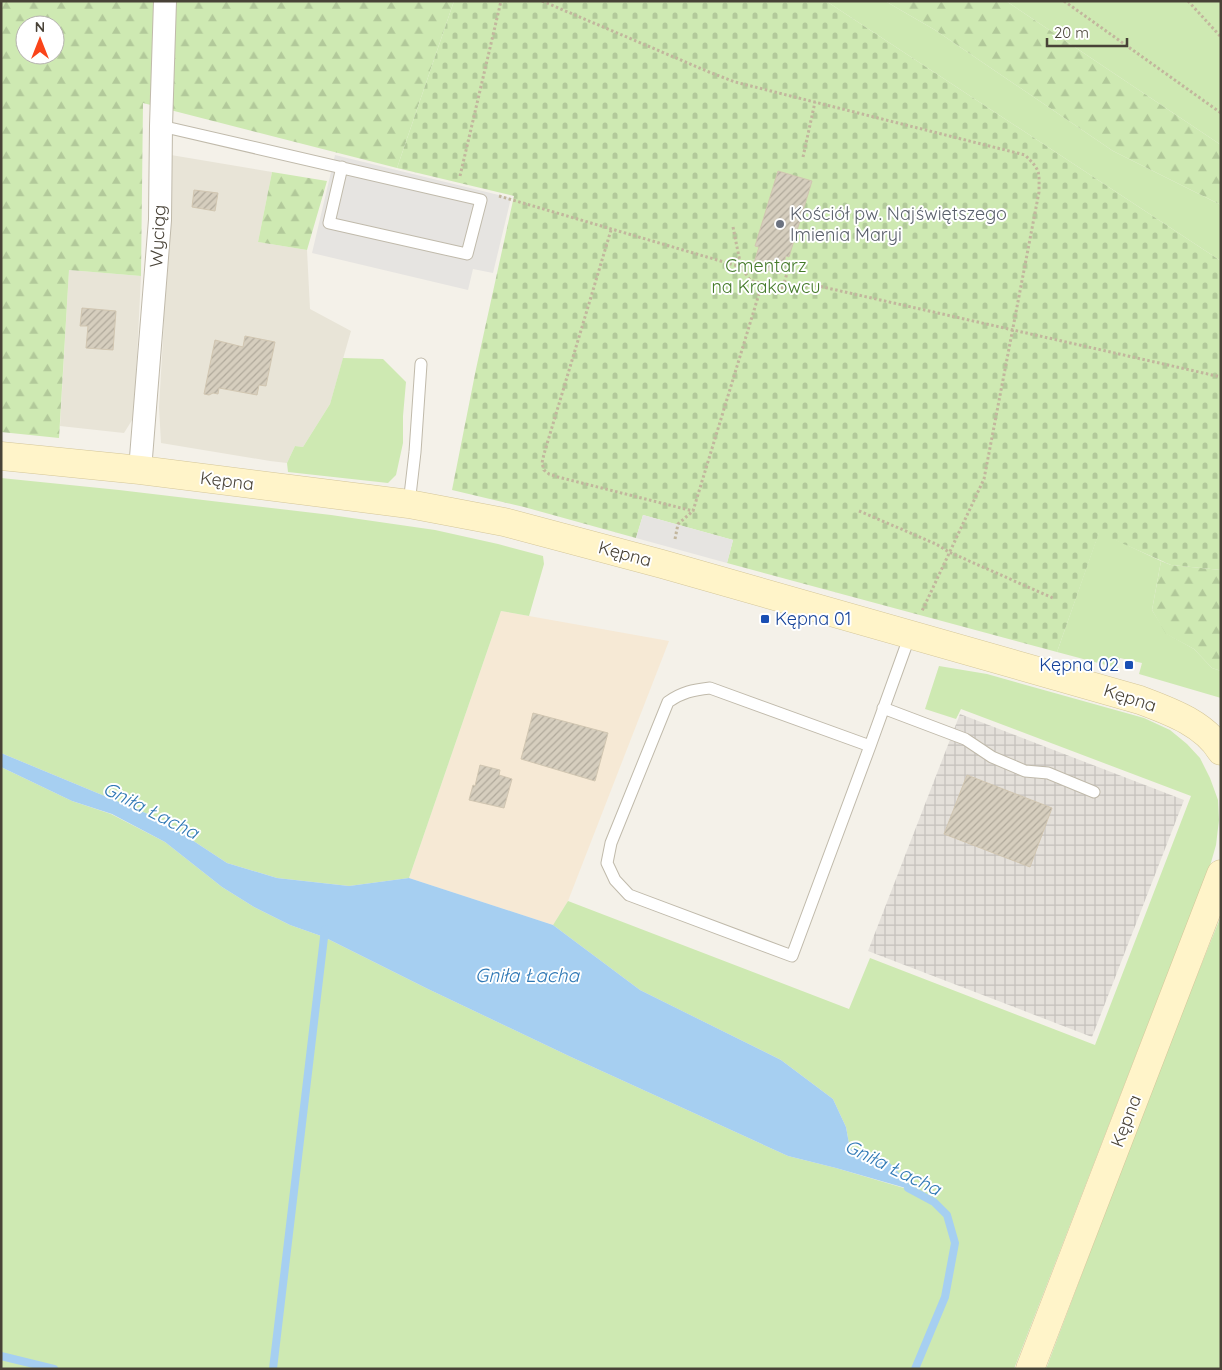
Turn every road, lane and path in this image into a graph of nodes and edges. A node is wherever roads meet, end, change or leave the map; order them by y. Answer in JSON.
{"nodes":[{"id":1,"x":165,"y":1,"type":"edge"},
{"id":2,"x":501,"y":1,"type":"edge"},
{"id":3,"x":542,"y":1,"type":"edge"},
{"id":4,"x":1064,"y":1,"type":"edge"},
{"id":5,"x":1188,"y":1,"type":"edge"},
{"id":6,"x":1221,"y":37,"type":"edge"},
{"id":7,"x":815,"y":102,"type":"junction"},
{"id":8,"x":1221,"y":113,"type":"edge"},
{"id":9,"x":161,"y":126,"type":"junction"},
{"id":10,"x":803,"y":157,"type":"dead end"},
{"id":11,"x":342,"y":167,"type":"junction"},
{"id":12,"x":458,"y":182,"type":"dead end"},
{"id":13,"x":481,"y":200,"type":"junction"},
{"id":14,"x":733,"y":227,"type":"dead end"},
{"id":15,"x":611,"y":230,"type":"junction"},
{"id":16,"x":790,"y":263,"type":"dead end"},
{"id":17,"x":741,"y":267,"type":"junction"},
{"id":18,"x":762,"y":284,"type":"junction"},
{"id":19,"x":783,"y":287,"type":"junction"},
{"id":20,"x":1012,"y":330,"type":"junction"},
{"id":21,"x":421,"y":364,"type":"dead end"},
{"id":22,"x":1221,"y":377,"type":"edge"},
{"id":23,"x":1,"y":456,"type":"edge"},
{"id":24,"x":140,"y":470,"type":"junction"},
{"id":25,"x":409,"y":504,"type":"junction"},
{"id":26,"x":859,"y":511,"type":"dead end"},
{"id":27,"x":693,"y":512,"type":"junction"},
{"id":28,"x":669,"y":541,"type":"dead end"},
{"id":29,"x":949,"y":552,"type":"junction"},
{"id":30,"x":1055,"y":598,"type":"dead end"},
{"id":31,"x":915,"y":625,"type":"junction"},
{"id":32,"x":883,"y":708,"type":"junction"},
{"id":33,"x":870,"y":746,"type":"junction"},
{"id":34,"x":1220,"y":748,"type":"edge"},
{"id":35,"x":1094,"y":792,"type":"dead end"},
{"id":36,"x":1221,"y":874,"type":"edge"},
{"id":37,"x":1030,"y":1369,"type":"edge"}],
"edges":[{"from":1,"to":9,"type":"street","name":"Wyciąg"},
{"from":2,"to":12,"type":"path"},
{"from":3,"to":7,"type":"path"},
{"from":4,"to":8,"type":"path"},
{"from":5,"to":6,"type":"path"},
{"from":7,"to":10,"type":"path"},
{"from":7,"to":20,"type":"path"},
{"from":9,"to":11,"type":"lane"},
{"from":9,"to":24,"type":"street","name":"Wyciąg"},
{"from":11,"to":13,"type":"lane"},
{"from":11,"to":13,"type":"lane"},
{"from":13,"to":15,"type":"path"},
{"from":14,"to":17,"type":"path"},
{"from":15,"to":17,"type":"path"},
{"from":15,"to":27,"type":"path"},
{"from":16,"to":19,"type":"path"},
{"from":17,"to":18,"type":"path"},
{"from":18,"to":19,"type":"path"},
{"from":18,"to":27,"type":"path"},
{"from":19,"to":20,"type":"path"},
{"from":20,"to":22,"type":"path"},
{"from":20,"to":29,"type":"path"},
{"from":21,"to":25,"type":"lane"},
{"from":23,"to":24,"type":"street","name":"Kępna"},
{"from":24,"to":25,"type":"street","name":"Kępna"},
{"from":25,"to":31,"type":"street","name":"Kępna"},
{"from":26,"to":29,"type":"path"},
{"from":27,"to":28,"type":"path"},
{"from":29,"to":30,"type":"path"},
{"from":29,"to":31,"type":"path"},
{"from":31,"to":32,"type":"lane"},
{"from":31,"to":34,"type":"street","name":"Kępna"},
{"from":32,"to":33,"type":"lane"},
{"from":32,"to":35,"type":"lane"},
{"from":33,"to":33,"type":"lane"},
{"from":36,"to":37,"type":"street","name":"Kępna"}]}
